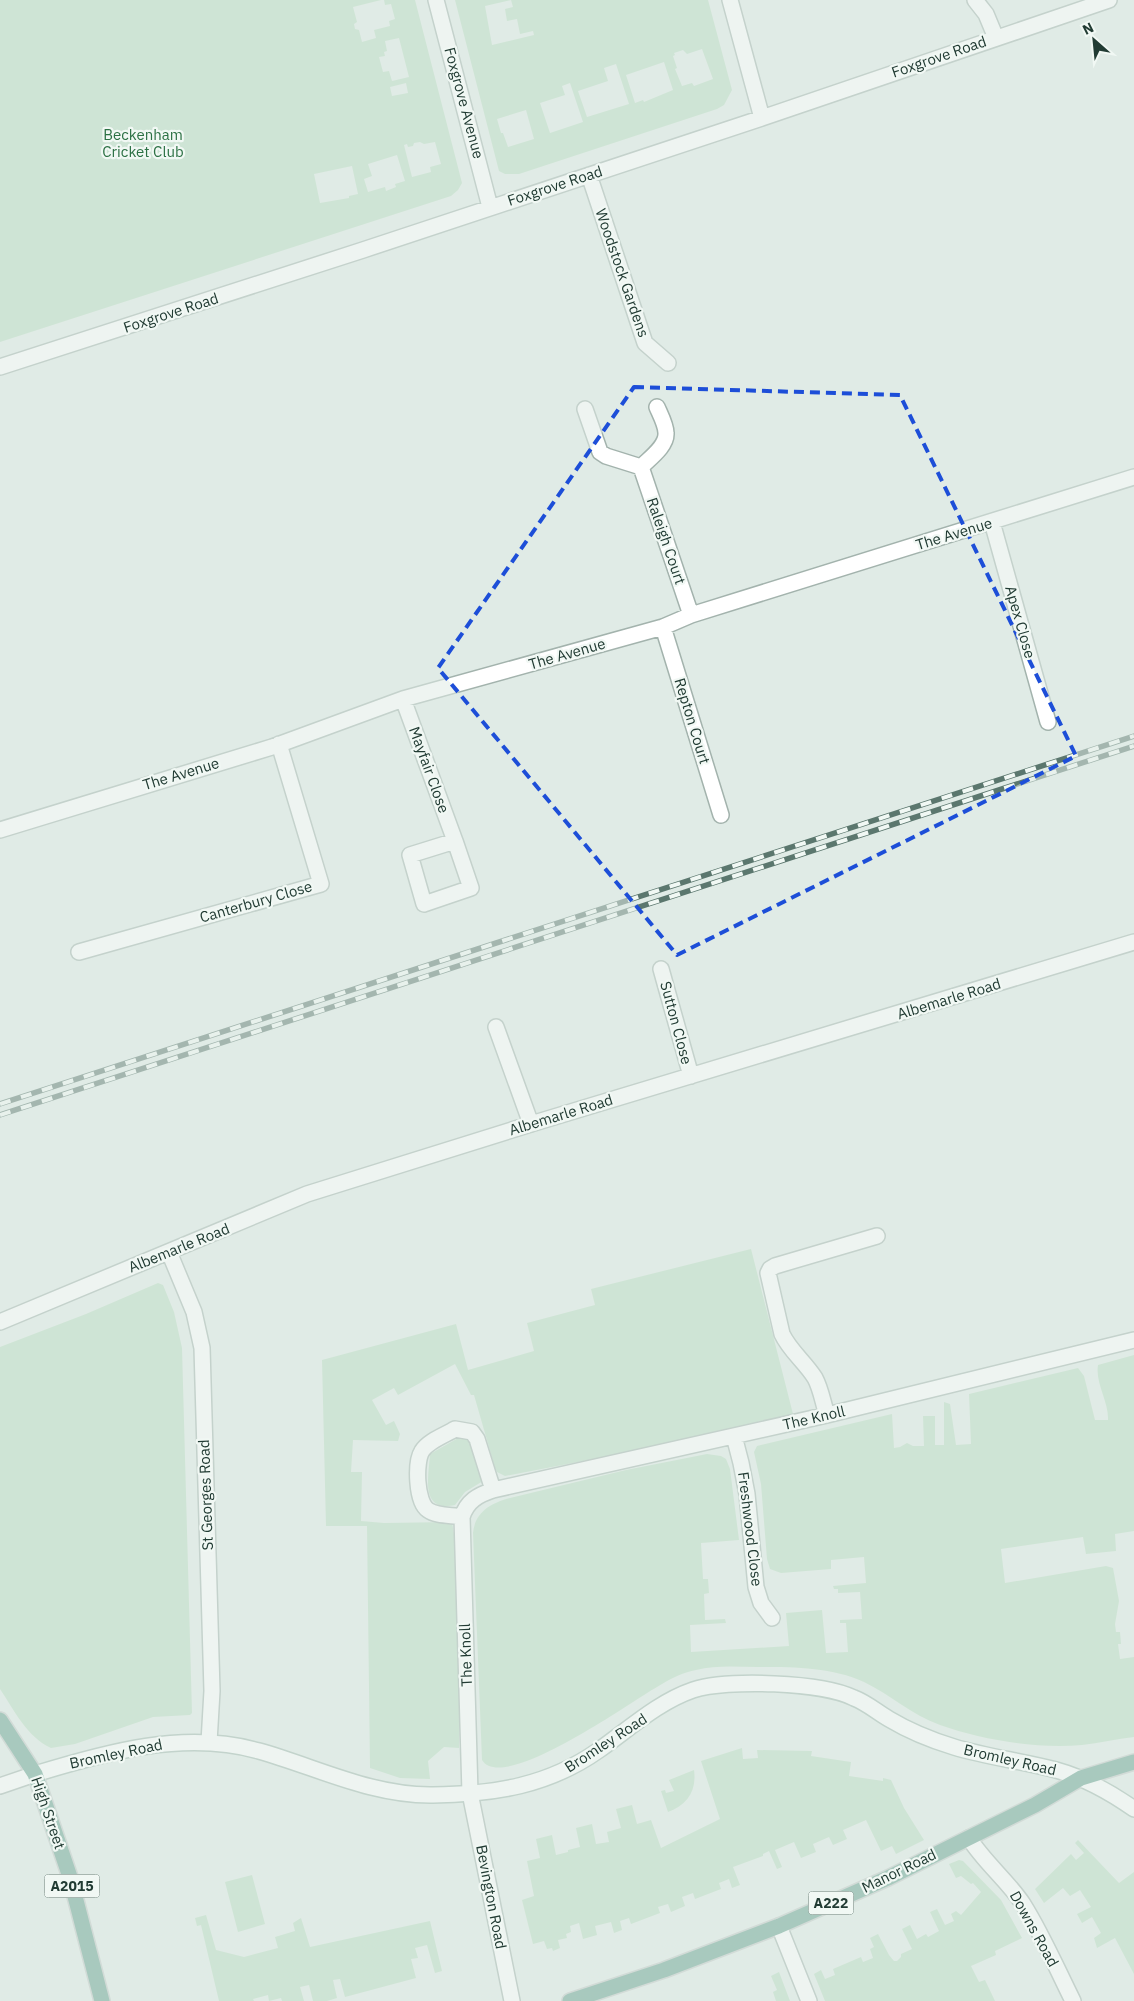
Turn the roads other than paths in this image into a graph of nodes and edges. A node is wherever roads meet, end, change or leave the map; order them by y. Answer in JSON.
{"nodes":[{"id":1,"x":436,"y":0,"type":"edge"},
{"id":2,"x":730,"y":0,"type":"edge"},
{"id":3,"x":975,"y":0,"type":"edge"},
{"id":4,"x":1109,"y":0,"type":"edge"},
{"id":5,"x":996,"y":38,"type":"junction"},
{"id":6,"x":762,"y":118,"type":"junction"},
{"id":7,"x":589,"y":175,"type":"junction"},
{"id":8,"x":490,"y":207,"type":"junction"},
{"id":9,"x":668,"y":362,"type":"dead end"},
{"id":10,"x":0,"y":367,"type":"edge"},
{"id":11,"x":657,"y":406,"type":"dead end"},
{"id":12,"x":585,"y":409,"type":"dead end"},
{"id":13,"x":641,"y":467,"type":"junction"},
{"id":14,"x":1134,"y":477,"type":"edge"},
{"id":15,"x":992,"y":522,"type":"junction"},
{"id":16,"x":691,"y":615,"type":"junction"},
{"id":17,"x":663,"y":627,"type":"junction"},
{"id":18,"x":403,"y":700,"type":"junction"},
{"id":19,"x":1048,"y":722,"type":"dead end"},
{"id":20,"x":279,"y":744,"type":"junction"},
{"id":21,"x":721,"y":816,"type":"dead end"},
{"id":22,"x":0,"y":830,"type":"edge"},
{"id":23,"x":455,"y":841,"type":"junction"},
{"id":24,"x":1134,"y":942,"type":"edge"},
{"id":25,"x":79,"y":952,"type":"dead end"},
{"id":26,"x":661,"y":969,"type":"dead end"},
{"id":27,"x":496,"y":1027,"type":"dead end"},
{"id":28,"x":691,"y":1076,"type":"junction"},
{"id":29,"x":531,"y":1124,"type":"junction"},
{"id":30,"x":877,"y":1236,"type":"dead end"},
{"id":31,"x":169,"y":1252,"type":"junction"},
{"id":32,"x":0,"y":1322,"type":"edge"},
{"id":33,"x":1134,"y":1340,"type":"edge"},
{"id":34,"x":827,"y":1416,"type":"junction"},
{"id":35,"x":734,"y":1436,"type":"junction"},
{"id":36,"x":493,"y":1490,"type":"junction"},
{"id":37,"x":462,"y":1517,"type":"junction"},
{"id":38,"x":772,"y":1618,"type":"dead end"},
{"id":39,"x":0,"y":1720,"type":"edge"},
{"id":40,"x":209,"y":1742,"type":"junction"},
{"id":41,"x":1134,"y":1762,"type":"edge"},
{"id":42,"x":35,"y":1774,"type":"junction"},
{"id":43,"x":1081,"y":1778,"type":"junction"},
{"id":44,"x":0,"y":1786,"type":"edge"},
{"id":45,"x":470,"y":1793,"type":"junction"},
{"id":46,"x":1134,"y":1809,"type":"edge"},
{"id":47,"x":969,"y":1838,"type":"junction"},
{"id":48,"x":779,"y":1926,"type":"junction"},
{"id":49,"x":102,"y":2001,"type":"edge"},
{"id":50,"x":512,"y":2001,"type":"edge"},
{"id":51,"x":570,"y":2001,"type":"edge"},
{"id":52,"x":809,"y":2001,"type":"edge"},
{"id":53,"x":1072,"y":2001,"type":"edge"}],
"edges":[{"from":1,"to":8,"type":"street","name":"Foxgrove Avenue"},
{"from":2,"to":6,"type":"street"},
{"from":3,"to":5,"type":"street"},
{"from":4,"to":5,"type":"street","name":"Foxgrove Road"},
{"from":5,"to":6,"type":"street","name":"Foxgrove Road"},
{"from":6,"to":7,"type":"street","name":"Foxgrove Road"},
{"from":7,"to":8,"type":"street","name":"Foxgrove Road"},
{"from":7,"to":9,"type":"street","name":"Woodstock Gardens"},
{"from":8,"to":10,"type":"street","name":"Foxgrove Road"},
{"from":11,"to":13,"type":"street"},
{"from":12,"to":13,"type":"street"},
{"from":13,"to":16,"type":"street","name":"Raleigh Court"},
{"from":14,"to":15,"type":"street","name":"The Avenue"},
{"from":15,"to":16,"type":"street","name":"The Avenue"},
{"from":15,"to":19,"type":"street","name":"Apex Close"},
{"from":16,"to":17,"type":"street","name":"The Avenue"},
{"from":17,"to":18,"type":"street","name":"The Avenue"},
{"from":17,"to":21,"type":"street","name":"Repton Court"},
{"from":18,"to":20,"type":"street","name":"The Avenue"},
{"from":18,"to":23,"type":"street","name":"Mayfair Close"},
{"from":20,"to":22,"type":"street","name":"The Avenue"},
{"from":20,"to":25,"type":"street","name":"Canterbury Close"},
{"from":23,"to":23,"type":"street","name":"Mayfair Close"},
{"from":24,"to":28,"type":"street","name":"Albemarle Road"},
{"from":26,"to":28,"type":"street","name":"Sutton Close"},
{"from":27,"to":29,"type":"street"},
{"from":28,"to":29,"type":"street","name":"Albemarle Road"},
{"from":29,"to":31,"type":"street","name":"Albemarle Road"},
{"from":30,"to":34,"type":"street"},
{"from":31,"to":32,"type":"street","name":"Albemarle Road"},
{"from":31,"to":40,"type":"street","name":"St Georges Road"},
{"from":33,"to":34,"type":"street","name":"The Knoll"},
{"from":34,"to":35,"type":"street","name":"The Knoll"},
{"from":35,"to":36,"type":"street","name":"The Knoll"},
{"from":35,"to":38,"type":"street","name":"Freshwood Close"},
{"from":36,"to":37,"type":"street","name":"The Knoll"},
{"from":36,"to":37,"type":"street"},
{"from":37,"to":45,"type":"street","name":"The Knoll"},
{"from":39,"to":42,"type":"main road","name":"High Street","number":"A2015"},
{"from":40,"to":42,"type":"street","name":"Bromley Road"},
{"from":40,"to":45,"type":"street","name":"Bromley Road"},
{"from":41,"to":43,"type":"main road","number":"A222"},
{"from":42,"to":44,"type":"street","name":"Bromley Road"},
{"from":42,"to":49,"type":"main road","name":"High Street","number":"A2015"},
{"from":43,"to":45,"type":"street","name":"Bromley Road"},
{"from":43,"to":46,"type":"street","name":"Bromley Road"},
{"from":43,"to":47,"type":"main road","name":"Manor Road","number":"A222"},
{"from":45,"to":50,"type":"street","name":"Bevington Road"},
{"from":47,"to":48,"type":"main road","name":"Manor Road","number":"A222"},
{"from":47,"to":53,"type":"street","name":"Downs Road"},
{"from":48,"to":51,"type":"main road","name":"Manor Road","number":"A222"},
{"from":48,"to":52,"type":"street"}]}
